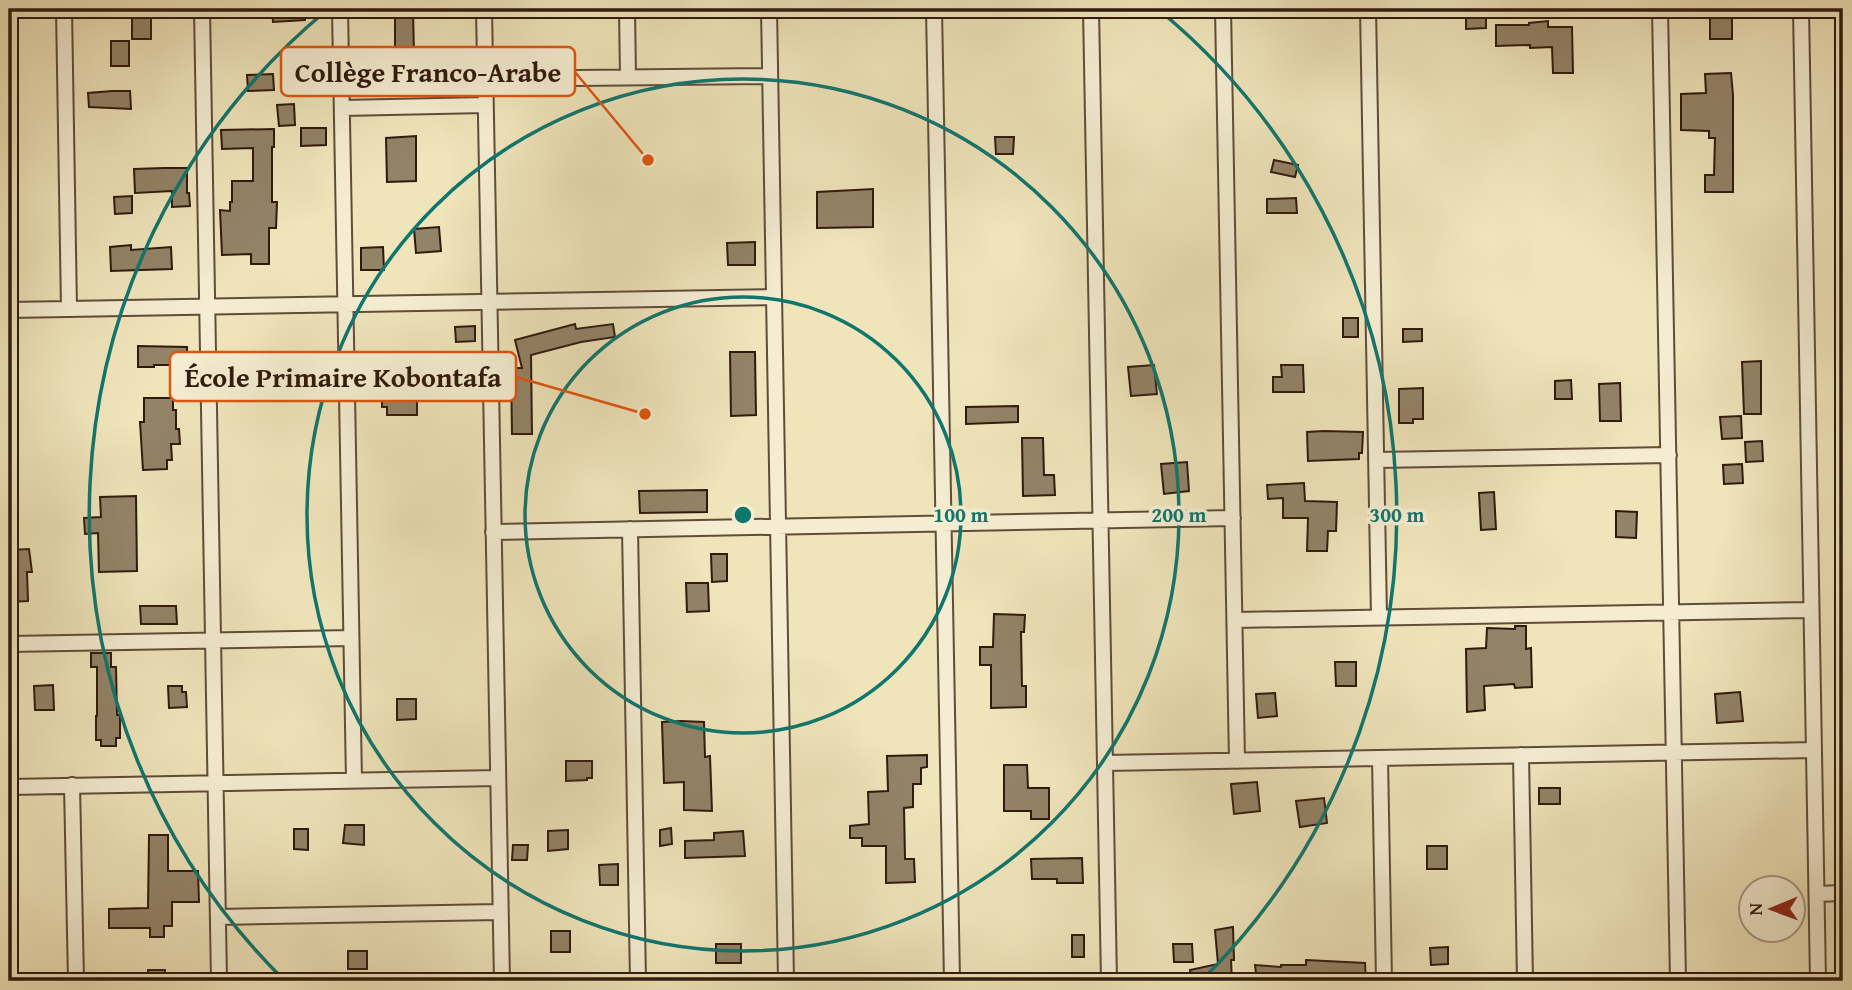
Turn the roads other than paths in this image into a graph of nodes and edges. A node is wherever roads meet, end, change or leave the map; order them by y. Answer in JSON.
{"nodes":[{"id":1,"x":64,"y":9,"type":"edge"},
{"id":2,"x":201,"y":9,"type":"edge"},
{"id":3,"x":340,"y":9,"type":"edge"},
{"id":4,"x":484,"y":9,"type":"edge"},
{"id":5,"x":627,"y":9,"type":"edge"},
{"id":6,"x":769,"y":9,"type":"edge"},
{"id":7,"x":934,"y":9,"type":"edge"},
{"id":8,"x":1091,"y":9,"type":"edge"},
{"id":9,"x":1223,"y":9,"type":"edge"},
{"id":10,"x":1368,"y":9,"type":"edge"},
{"id":11,"x":1660,"y":9,"type":"edge"},
{"id":12,"x":1801,"y":9,"type":"edge"},
{"id":13,"x":770,"y":76,"type":"junction"},
{"id":14,"x":628,"y":77,"type":"junction"},
{"id":15,"x":485,"y":79,"type":"junction"},
{"id":16,"x":485,"y":105,"type":"junction"},
{"id":17,"x":342,"y":108,"type":"junction"},
{"id":18,"x":774,"y":297,"type":"junction"},
{"id":19,"x":489,"y":302,"type":"junction"},
{"id":20,"x":345,"y":304,"type":"junction"},
{"id":21,"x":207,"y":307,"type":"junction"},
{"id":22,"x":69,"y":309,"type":"junction"},
{"id":23,"x":9,"y":310,"type":"edge"},
{"id":24,"x":1668,"y":455,"type":"junction"},
{"id":25,"x":1376,"y":460,"type":"junction"},
{"id":26,"x":1233,"y":518,"type":"junction"},
{"id":27,"x":1101,"y":521,"type":"junction"},
{"id":28,"x":944,"y":524,"type":"junction"},
{"id":29,"x":778,"y":527,"type":"junction"},
{"id":30,"x":630,"y":529,"type":"junction"},
{"id":31,"x":493,"y":532,"type":"junction"},
{"id":32,"x":1811,"y":610,"type":"junction"},
{"id":33,"x":1671,"y":612,"type":"junction"},
{"id":34,"x":1379,"y":617,"type":"junction"},
{"id":35,"x":1235,"y":620,"type":"junction"},
{"id":36,"x":351,"y":638,"type":"junction"},
{"id":37,"x":213,"y":640,"type":"junction"},
{"id":38,"x":9,"y":644,"type":"edge"},
{"id":39,"x":1814,"y":750,"type":"junction"},
{"id":40,"x":1674,"y":752,"type":"junction"},
{"id":41,"x":1521,"y":755,"type":"junction"},
{"id":42,"x":1380,"y":758,"type":"junction"},
{"id":43,"x":1237,"y":761,"type":"junction"},
{"id":44,"x":1105,"y":763,"type":"junction"},
{"id":45,"x":498,"y":778,"type":"junction"},
{"id":46,"x":354,"y":780,"type":"junction"},
{"id":47,"x":215,"y":783,"type":"junction"},
{"id":48,"x":72,"y":785,"type":"junction"},
{"id":49,"x":9,"y":786,"type":"edge"},
{"id":50,"x":1843,"y":893,"type":"edge"},
{"id":51,"x":1817,"y":894,"type":"junction"},
{"id":52,"x":500,"y":912,"type":"junction"},
{"id":53,"x":218,"y":917,"type":"junction"},
{"id":54,"x":76,"y":981,"type":"edge"},
{"id":55,"x":219,"y":981,"type":"edge"},
{"id":56,"x":502,"y":981,"type":"edge"},
{"id":57,"x":638,"y":981,"type":"edge"},
{"id":58,"x":786,"y":981,"type":"edge"},
{"id":59,"x":952,"y":981,"type":"edge"},
{"id":60,"x":1109,"y":981,"type":"edge"},
{"id":61,"x":1384,"y":981,"type":"edge"},
{"id":62,"x":1525,"y":981,"type":"edge"},
{"id":63,"x":1678,"y":981,"type":"edge"},
{"id":64,"x":1818,"y":981,"type":"edge"}],
"edges":[{"from":1,"to":22,"type":"street"},
{"from":2,"to":21,"type":"street"},
{"from":3,"to":17,"type":"street"},
{"from":4,"to":15,"type":"street"},
{"from":5,"to":14,"type":"street"},
{"from":6,"to":13,"type":"street"},
{"from":7,"to":28,"type":"street"},
{"from":8,"to":27,"type":"street"},
{"from":9,"to":26,"type":"street"},
{"from":10,"to":25,"type":"street"},
{"from":11,"to":24,"type":"street"},
{"from":12,"to":32,"type":"street"},
{"from":13,"to":14,"type":"street"},
{"from":13,"to":18,"type":"street"},
{"from":14,"to":15,"type":"street"},
{"from":15,"to":16,"type":"street"},
{"from":16,"to":17,"type":"street"},
{"from":16,"to":19,"type":"street"},
{"from":17,"to":20,"type":"street"},
{"from":18,"to":19,"type":"street"},
{"from":18,"to":29,"type":"street"},
{"from":19,"to":20,"type":"street"},
{"from":19,"to":31,"type":"street"},
{"from":20,"to":21,"type":"street"},
{"from":20,"to":36,"type":"street"},
{"from":21,"to":22,"type":"street"},
{"from":21,"to":37,"type":"street"},
{"from":22,"to":23,"type":"street"},
{"from":24,"to":25,"type":"street"},
{"from":24,"to":33,"type":"street"},
{"from":25,"to":34,"type":"street"},
{"from":26,"to":27,"type":"street"},
{"from":26,"to":35,"type":"street"},
{"from":27,"to":28,"type":"street"},
{"from":27,"to":44,"type":"street"},
{"from":28,"to":29,"type":"street"},
{"from":28,"to":59,"type":"street"},
{"from":29,"to":30,"type":"street"},
{"from":29,"to":58,"type":"street"},
{"from":30,"to":31,"type":"street"},
{"from":30,"to":57,"type":"street"},
{"from":31,"to":45,"type":"street"},
{"from":32,"to":33,"type":"street"},
{"from":32,"to":39,"type":"street"},
{"from":33,"to":34,"type":"street"},
{"from":33,"to":40,"type":"street"},
{"from":34,"to":35,"type":"street"},
{"from":35,"to":43,"type":"street"},
{"from":36,"to":37,"type":"street"},
{"from":36,"to":46,"type":"street"},
{"from":37,"to":38,"type":"street"},
{"from":37,"to":47,"type":"street"},
{"from":39,"to":40,"type":"street"},
{"from":39,"to":51,"type":"street"},
{"from":40,"to":41,"type":"street"},
{"from":40,"to":63,"type":"street"},
{"from":41,"to":42,"type":"street"},
{"from":41,"to":62,"type":"street"},
{"from":42,"to":43,"type":"street"},
{"from":42,"to":61,"type":"street"},
{"from":43,"to":44,"type":"street"},
{"from":44,"to":60,"type":"street"},
{"from":45,"to":46,"type":"street"},
{"from":45,"to":52,"type":"street"},
{"from":46,"to":47,"type":"street"},
{"from":47,"to":48,"type":"street"},
{"from":47,"to":53,"type":"street"},
{"from":48,"to":49,"type":"street"},
{"from":48,"to":54,"type":"street"},
{"from":50,"to":51,"type":"street"},
{"from":51,"to":64,"type":"street"},
{"from":52,"to":53,"type":"street"},
{"from":52,"to":56,"type":"street"},
{"from":53,"to":55,"type":"street"}]}
